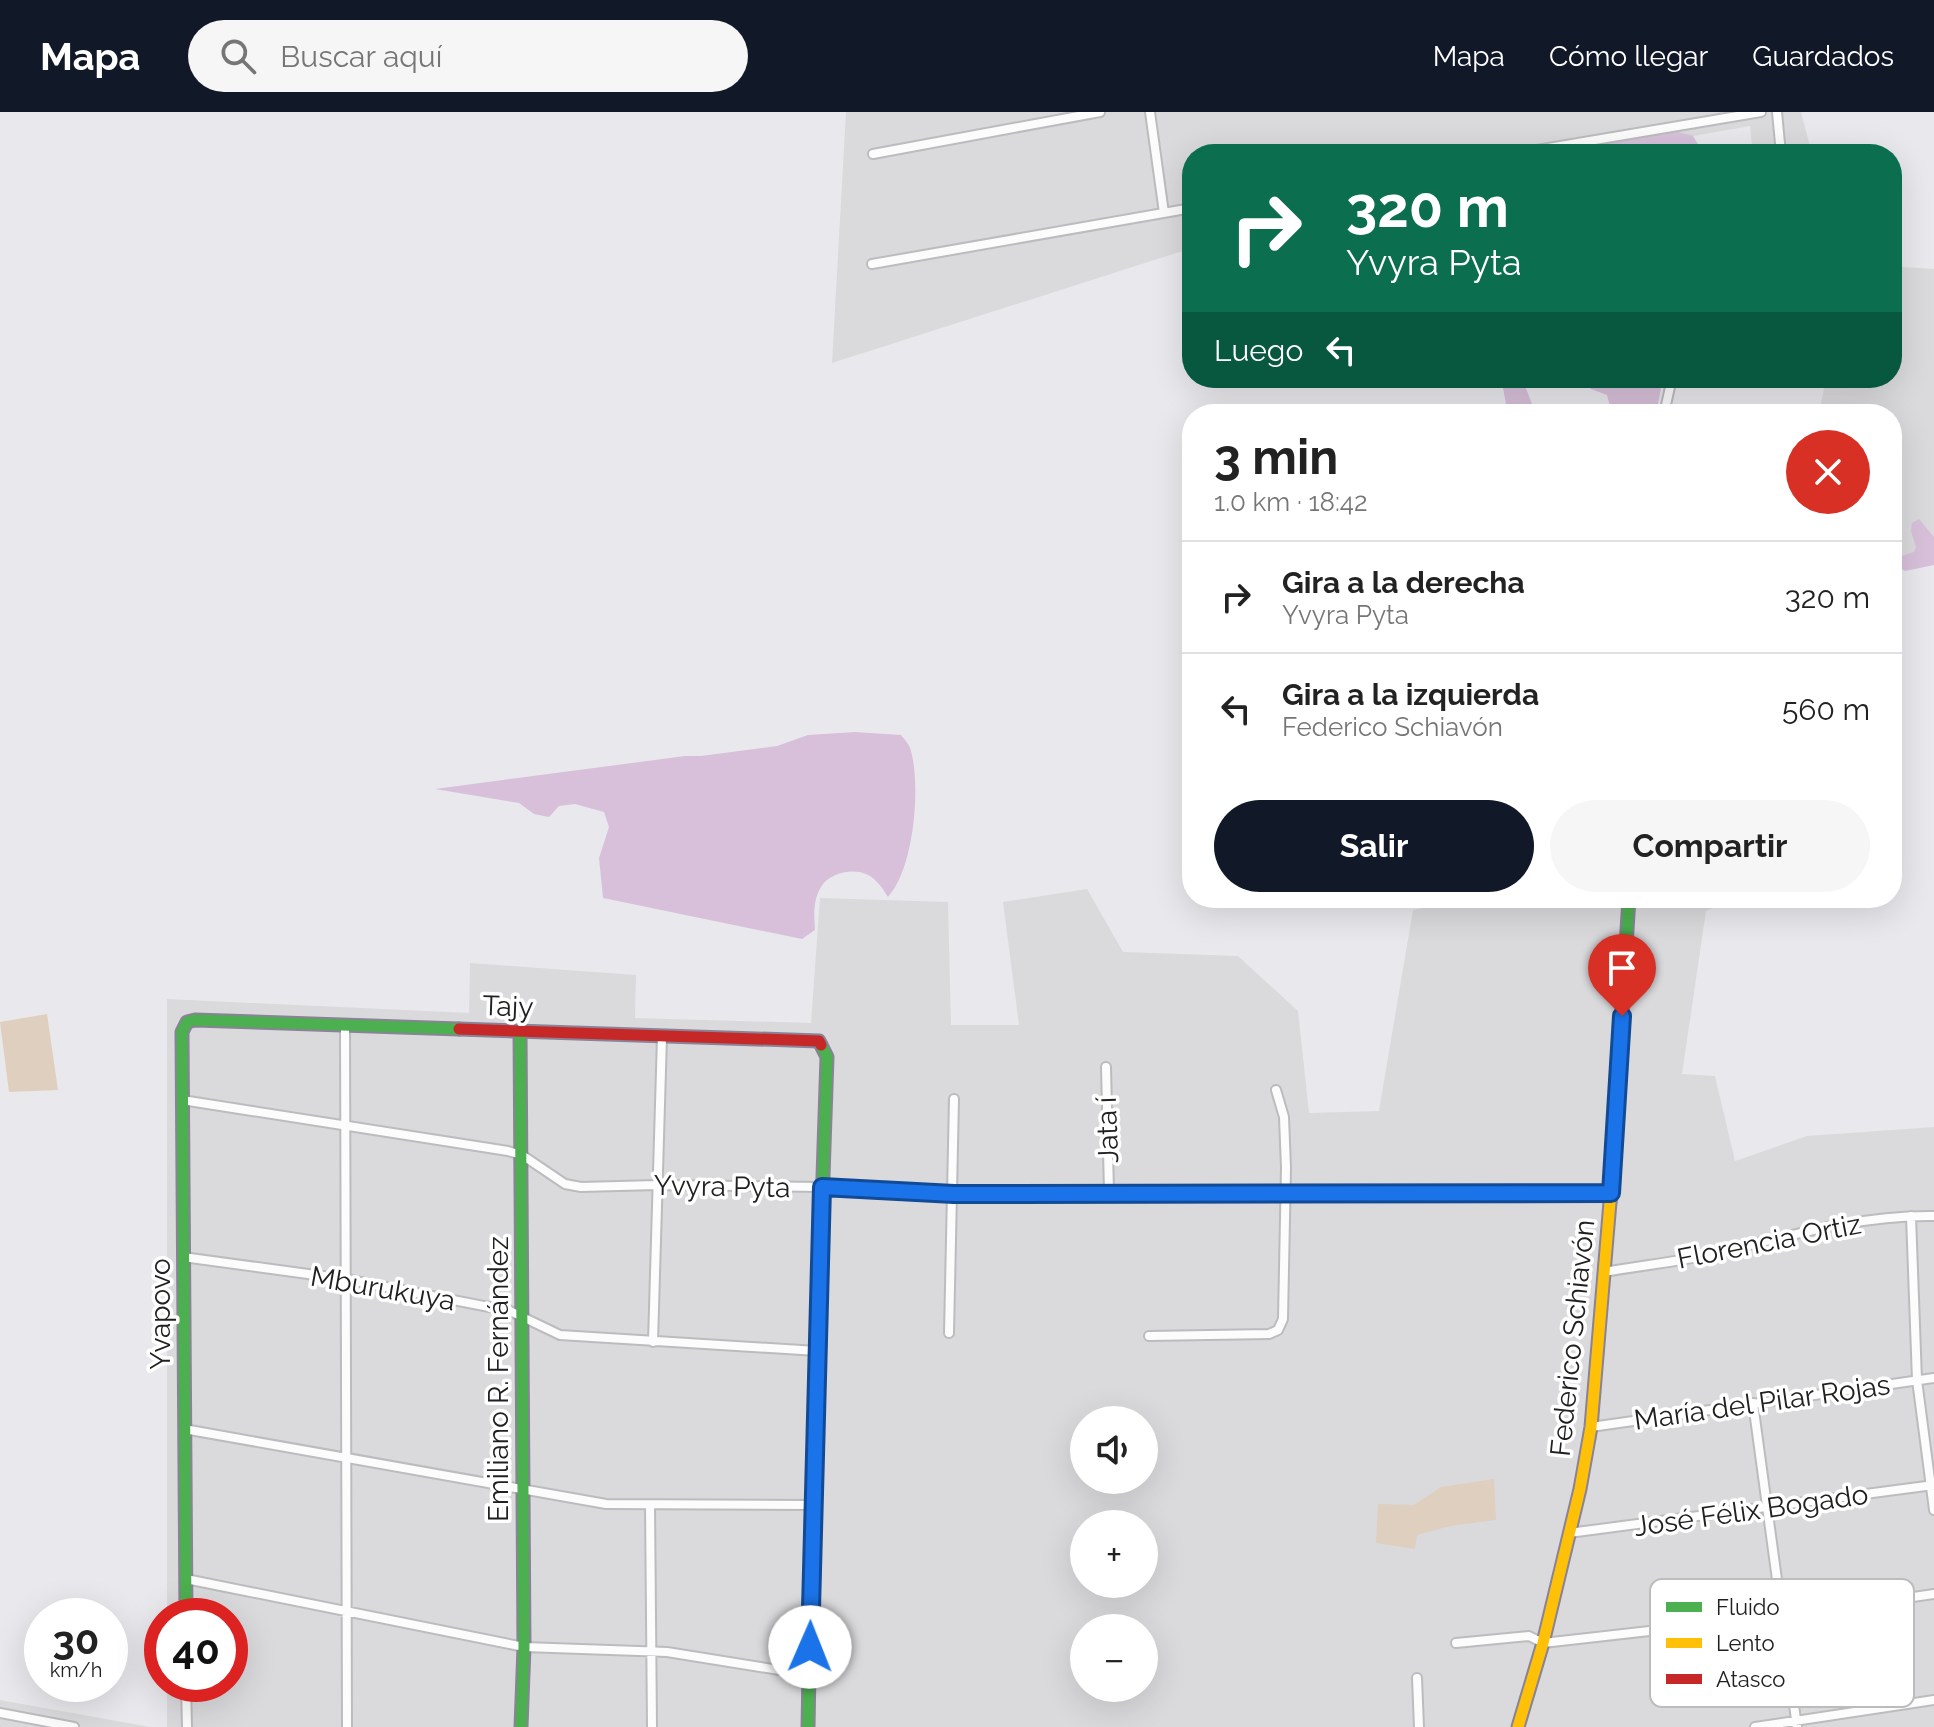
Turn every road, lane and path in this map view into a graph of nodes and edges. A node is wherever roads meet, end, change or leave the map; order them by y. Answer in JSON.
{"nodes":[{"id":1,"x":1100,"y":112,"type":"edge"},
{"id":2,"x":1150,"y":112,"type":"edge"},
{"id":3,"x":1761,"y":112,"type":"edge"},
{"id":4,"x":1777,"y":112,"type":"edge"},
{"id":5,"x":1571,"y":144,"type":"edge"},
{"id":6,"x":1780,"y":144,"type":"edge"},
{"id":7,"x":873,"y":154,"type":"dead end"},
{"id":8,"x":1182,"y":210,"type":"edge"},
{"id":9,"x":1164,"y":213,"type":"junction"},
{"id":10,"x":872,"y":264,"type":"dead end"},
{"id":11,"x":1628,"y":908,"type":"edge"},
{"id":12,"x":195,"y":1020,"type":"joint"},
{"id":13,"x":345,"y":1025,"type":"junction"},
{"id":14,"x":520,"y":1031,"type":"junction"},
{"id":15,"x":662,"y":1036,"type":"junction"},
{"id":16,"x":1106,"y":1067,"type":"dead end"},
{"id":17,"x":1276,"y":1090,"type":"dead end"},
{"id":18,"x":954,"y":1099,"type":"dead end"},
{"id":19,"x":182,"y":1100,"type":"junction"},
{"id":20,"x":344,"y":1126,"type":"junction"},
{"id":21,"x":522,"y":1155,"type":"junction"},
{"id":22,"x":657,"y":1185,"type":"junction"},
{"id":23,"x":822,"y":1187,"type":"junction"},
{"id":24,"x":1109,"y":1192,"type":"junction"},
{"id":25,"x":1285,"y":1193,"type":"junction"},
{"id":26,"x":1611,"y":1193,"type":"junction"},
{"id":27,"x":954,"y":1194,"type":"junction"},
{"id":28,"x":1911,"y":1216,"type":"junction"},
{"id":29,"x":1934,"y":1216,"type":"edge"},
{"id":30,"x":183,"y":1257,"type":"junction"},
{"id":31,"x":1604,"y":1272,"type":"junction"},
{"id":32,"x":345,"y":1279,"type":"junction"},
{"id":33,"x":520,"y":1316,"type":"junction"},
{"id":34,"x":949,"y":1333,"type":"dead end"},
{"id":35,"x":1149,"y":1336,"type":"dead end"},
{"id":36,"x":653,"y":1342,"type":"junction"},
{"id":37,"x":817,"y":1351,"type":"junction"},
{"id":38,"x":1934,"y":1378,"type":"edge"},
{"id":39,"x":1917,"y":1380,"type":"junction"},
{"id":40,"x":1753,"y":1403,"type":"junction"},
{"id":41,"x":1591,"y":1427,"type":"junction"},
{"id":42,"x":184,"y":1429,"type":"junction"},
{"id":43,"x":346,"y":1458,"type":"junction"},
{"id":44,"x":1932,"y":1485,"type":"edge"},
{"id":45,"x":523,"y":1489,"type":"junction"},
{"id":46,"x":650,"y":1505,"type":"junction"},
{"id":47,"x":812,"y":1505,"type":"junction"},
{"id":48,"x":1768,"y":1509,"type":"junction"},
{"id":49,"x":1934,"y":1510,"type":"edge"},
{"id":50,"x":1569,"y":1533,"type":"junction"},
{"id":51,"x":186,"y":1579,"type":"junction"},
{"id":52,"x":1778,"y":1579,"type":"edge"},
{"id":53,"x":1934,"y":1594,"type":"edge"},
{"id":54,"x":1914,"y":1597,"type":"edge"},
{"id":55,"x":186,"y":1598,"type":"edge"},
{"id":56,"x":346,"y":1610,"type":"junction"},
{"id":57,"x":1650,"y":1631,"type":"edge"},
{"id":58,"x":1456,"y":1643,"type":"dead end"},
{"id":59,"x":1543,"y":1643,"type":"junction"},
{"id":60,"x":524,"y":1647,"type":"junction"},
{"id":61,"x":652,"y":1651,"type":"junction"},
{"id":62,"x":810,"y":1675,"type":"junction"},
{"id":63,"x":1417,"y":1678,"type":"dead end"},
{"id":64,"x":1934,"y":1700,"type":"edge"},
{"id":65,"x":186,"y":1702,"type":"edge"},
{"id":66,"x":1914,"y":1703,"type":"edge"},
{"id":67,"x":1894,"y":1707,"type":"edge"},
{"id":68,"x":0,"y":1713,"type":"edge"},
{"id":69,"x":1796,"y":1724,"type":"edge"},
{"id":70,"x":74,"y":1727,"type":"edge"},
{"id":71,"x":187,"y":1727,"type":"edge"},
{"id":72,"x":347,"y":1727,"type":"edge"},
{"id":73,"x":521,"y":1727,"type":"edge"},
{"id":74,"x":652,"y":1727,"type":"edge"},
{"id":75,"x":808,"y":1727,"type":"edge"},
{"id":76,"x":1419,"y":1727,"type":"edge"},
{"id":77,"x":1518,"y":1727,"type":"edge"},
{"id":78,"x":1755,"y":1727,"type":"edge"}],
"edges":[{"from":1,"to":7,"type":"street"},
{"from":2,"to":9,"type":"street"},
{"from":3,"to":5,"type":"street"},
{"from":4,"to":6,"type":"street"},
{"from":8,"to":9,"type":"street"},
{"from":9,"to":10,"type":"street"},
{"from":11,"to":26,"type":"street","name":"Federico Schiavón"},
{"from":12,"to":13,"type":"street","name":"Tajy"},
{"from":12,"to":19,"type":"street","name":"Yvapovo"},
{"from":13,"to":14,"type":"street","name":"Tajy"},
{"from":13,"to":20,"type":"street"},
{"from":14,"to":15,"type":"street","name":"Tajy"},
{"from":14,"to":21,"type":"street","name":"Emiliano R. Fernández"},
{"from":15,"to":22,"type":"street"},
{"from":15,"to":23,"type":"street","name":"Tajy"},
{"from":16,"to":24,"type":"street","name":"Jata í"},
{"from":17,"to":25,"type":"street"},
{"from":18,"to":27,"type":"street"},
{"from":19,"to":20,"type":"street","name":"Yvyra Pyta"},
{"from":19,"to":30,"type":"street","name":"Yvapovo"},
{"from":20,"to":21,"type":"street","name":"Yvyra Pyta"},
{"from":20,"to":32,"type":"street"},
{"from":21,"to":22,"type":"street","name":"Yvyra Pyta"},
{"from":21,"to":33,"type":"street","name":"Emiliano R. Fernández"},
{"from":22,"to":23,"type":"street","name":"Yvyra Pyta"},
{"from":22,"to":36,"type":"street"},
{"from":23,"to":27,"type":"street","name":"Yvyra Pyta"},
{"from":23,"to":37,"type":"street"},
{"from":24,"to":25,"type":"street","name":"Yvyra Pyta"},
{"from":24,"to":27,"type":"street","name":"Yvyra Pyta"},
{"from":25,"to":26,"type":"street","name":"Yvyra Pyta"},
{"from":25,"to":35,"type":"street"},
{"from":26,"to":31,"type":"street","name":"Federico Schiavón"},
{"from":27,"to":34,"type":"street"},
{"from":28,"to":29,"type":"street","name":"Florencia Ortiz"},
{"from":28,"to":31,"type":"street","name":"Florencia Ortiz"},
{"from":28,"to":39,"type":"street"},
{"from":30,"to":32,"type":"street","name":"Mburukuya"},
{"from":30,"to":42,"type":"street","name":"Yvapovo"},
{"from":31,"to":41,"type":"street","name":"Federico Schiavón"},
{"from":32,"to":33,"type":"street","name":"Mburukuya"},
{"from":32,"to":43,"type":"street"},
{"from":33,"to":36,"type":"street","name":"Mburukuya"},
{"from":33,"to":45,"type":"street","name":"Emiliano R. Fernández"},
{"from":36,"to":37,"type":"street","name":"Mburukuya"},
{"from":37,"to":47,"type":"street"},
{"from":38,"to":39,"type":"street","name":"María del Pilar Rojas"},
{"from":39,"to":40,"type":"street","name":"María del Pilar Rojas"},
{"from":39,"to":44,"type":"street"},
{"from":40,"to":41,"type":"street","name":"María del Pilar Rojas"},
{"from":40,"to":48,"type":"street"},
{"from":41,"to":50,"type":"street","name":"Federico Schiavón"},
{"from":42,"to":43,"type":"street"},
{"from":42,"to":51,"type":"street","name":"Yvapovo"},
{"from":43,"to":45,"type":"street"},
{"from":43,"to":56,"type":"street"},
{"from":44,"to":48,"type":"street","name":"José Félix Bogado"},
{"from":44,"to":49,"type":"street"},
{"from":45,"to":46,"type":"street"},
{"from":45,"to":60,"type":"street","name":"Emiliano R. Fernández"},
{"from":46,"to":47,"type":"street"},
{"from":46,"to":61,"type":"street"},
{"from":47,"to":62,"type":"street"},
{"from":48,"to":50,"type":"street","name":"José Félix Bogado"},
{"from":48,"to":52,"type":"street"},
{"from":50,"to":59,"type":"street","name":"Federico Schiavón"},
{"from":51,"to":55,"type":"street","name":"Yvapovo"},
{"from":51,"to":56,"type":"street"},
{"from":53,"to":54,"type":"street"},
{"from":56,"to":60,"type":"street"},
{"from":56,"to":72,"type":"street"},
{"from":57,"to":59,"type":"street"},
{"from":58,"to":59,"type":"street"},
{"from":59,"to":77,"type":"street","name":"Federico Schiavón"},
{"from":60,"to":61,"type":"street"},
{"from":60,"to":73,"type":"street","name":"Emiliano R. Fernández"},
{"from":61,"to":62,"type":"street"},
{"from":61,"to":74,"type":"street"},
{"from":62,"to":75,"type":"street"},
{"from":63,"to":76,"type":"street"},
{"from":64,"to":66,"type":"street"},
{"from":65,"to":71,"type":"street"},
{"from":67,"to":69,"type":"street"},
{"from":68,"to":70,"type":"street"},
{"from":69,"to":78,"type":"street"}]}
